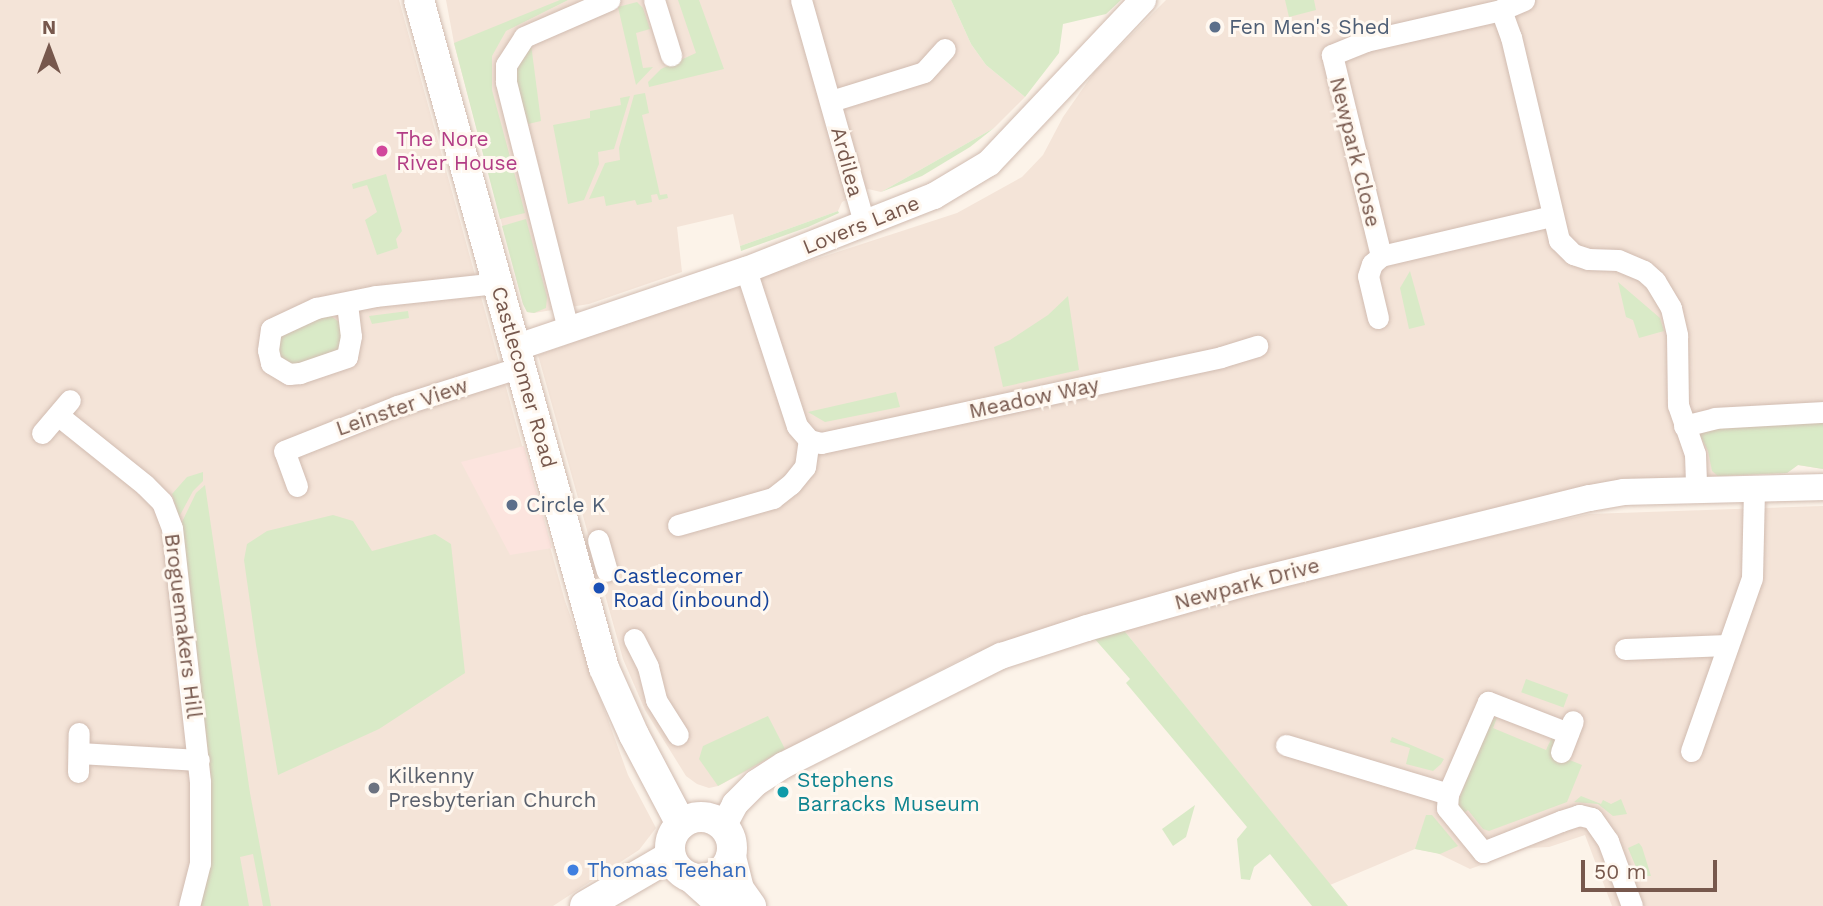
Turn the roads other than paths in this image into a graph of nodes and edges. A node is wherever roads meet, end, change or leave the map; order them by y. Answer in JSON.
{"nodes":[{"id":1,"x":419,"y":0,"type":"edge"},
{"id":2,"x":609,"y":0,"type":"edge"},
{"id":3,"x":654,"y":0,"type":"edge"},
{"id":4,"x":801,"y":0,"type":"edge"},
{"id":5,"x":1143,"y":0,"type":"edge"},
{"id":6,"x":1524,"y":0,"type":"edge"},
{"id":7,"x":1501,"y":10,"type":"junction"},
{"id":8,"x":945,"y":49,"type":"dead end"},
{"id":9,"x":671,"y":55,"type":"dead end"},
{"id":10,"x":831,"y":101,"type":"junction"},
{"id":11,"x":1551,"y":216,"type":"junction"},
{"id":12,"x":864,"y":223,"type":"junction"},
{"id":13,"x":1381,"y":256,"type":"junction"},
{"id":14,"x":746,"y":270,"type":"junction"},
{"id":15,"x":497,"y":283,"type":"junction"},
{"id":16,"x":350,"y":303,"type":"dead end"},
{"id":17,"x":1378,"y":318,"type":"dead end"},
{"id":18,"x":568,"y":329,"type":"junction"},
{"id":19,"x":1257,"y":346,"type":"dead end"},
{"id":20,"x":518,"y":357,"type":"junction"},
{"id":21,"x":1823,"y":411,"type":"edge"},
{"id":22,"x":1684,"y":426,"type":"junction"},
{"id":23,"x":42,"y":433,"type":"dead end"},
{"id":24,"x":809,"y":440,"type":"junction"},
{"id":25,"x":297,"y":486,"type":"dead end"},
{"id":26,"x":1823,"y":487,"type":"edge"},
{"id":27,"x":1754,"y":489,"type":"junction"},
{"id":28,"x":1696,"y":492,"type":"junction"},
{"id":29,"x":678,"y":525,"type":"dead end"},
{"id":30,"x":1727,"y":645,"type":"junction"},
{"id":31,"x":1625,"y":649,"type":"dead end"},
{"id":32,"x":604,"y":668,"type":"junction"},
{"id":33,"x":678,"y":735,"type":"dead end"},
{"id":34,"x":1568,"y":735,"type":"dead end"},
{"id":35,"x":1286,"y":745,"type":"dead end"},
{"id":36,"x":1691,"y":751,"type":"dead end"},
{"id":37,"x":79,"y":753,"type":"dead end"},
{"id":38,"x":199,"y":760,"type":"junction"},
{"id":39,"x":1448,"y":794,"type":"junction"},
{"id":40,"x":681,"y":824,"type":"junction"},
{"id":41,"x":724,"y":825,"type":"junction"},
{"id":42,"x":671,"y":856,"type":"junction"},
{"id":43,"x":731,"y":857,"type":"junction"},
{"id":44,"x":692,"y":878,"type":"junction"},
{"id":45,"x":189,"y":906,"type":"edge"},
{"id":46,"x":585,"y":906,"type":"edge"},
{"id":47,"x":723,"y":906,"type":"edge"},
{"id":48,"x":751,"y":906,"type":"edge"},
{"id":49,"x":1632,"y":906,"type":"edge"}],
"edges":[{"from":1,"to":15,"type":"main road","name":"Castlecomer Road"},
{"from":2,"to":18,"type":"street"},
{"from":3,"to":9,"type":"street"},
{"from":4,"to":10,"type":"street","name":"Ardilea"},
{"from":5,"to":12,"type":"street","name":"Lovers Lane"},
{"from":6,"to":7,"type":"street","name":"Newpark Close"},
{"from":7,"to":11,"type":"street"},
{"from":7,"to":13,"type":"street","name":"Newpark Close"},
{"from":8,"to":10,"type":"street","name":"Ardilea"},
{"from":10,"to":12,"type":"street","name":"Ardilea"},
{"from":11,"to":13,"type":"street","name":"Newpark Close"},
{"from":11,"to":22,"type":"street"},
{"from":12,"to":14,"type":"street","name":"Lovers Lane"},
{"from":13,"to":17,"type":"street","name":"Newpark Close"},
{"from":14,"to":18,"type":"street","name":"Lovers Lane"},
{"from":14,"to":24,"type":"street"},
{"from":15,"to":16,"type":"street"},
{"from":15,"to":20,"type":"main road","name":"Castlecomer Road"},
{"from":18,"to":20,"type":"street","name":"Lovers Lane"},
{"from":19,"to":24,"type":"street","name":"Meadow Way"},
{"from":20,"to":25,"type":"street","name":"Leinster View"},
{"from":20,"to":32,"type":"main road","name":"Castlecomer Road"},
{"from":21,"to":22,"type":"street"},
{"from":22,"to":28,"type":"street"},
{"from":23,"to":38,"type":"street","name":"Broguemakers Hill"},
{"from":24,"to":29,"type":"street"},
{"from":26,"to":27,"type":"street","name":"Newpark Drive"},
{"from":27,"to":28,"type":"street","name":"Newpark Drive"},
{"from":27,"to":30,"type":"street"},
{"from":28,"to":41,"type":"street","name":"Newpark Drive"},
{"from":30,"to":31,"type":"street"},
{"from":30,"to":36,"type":"street"},
{"from":32,"to":33,"type":"street"},
{"from":32,"to":40,"type":"main road","name":"Castlecomer Road"},
{"from":34,"to":39,"type":"street"},
{"from":35,"to":39,"type":"street"},
{"from":37,"to":38,"type":"street"},
{"from":38,"to":45,"type":"street","name":"Broguemakers Hill"},
{"from":39,"to":49,"type":"street"},
{"from":40,"to":41,"type":"main road"},
{"from":40,"to":42,"type":"main road"},
{"from":41,"to":43,"type":"main road"},
{"from":42,"to":44,"type":"main road"},
{"from":42,"to":46,"type":"main road"},
{"from":43,"to":44,"type":"main road"},
{"from":43,"to":48,"type":"main road"},
{"from":44,"to":47,"type":"main road"}]}
